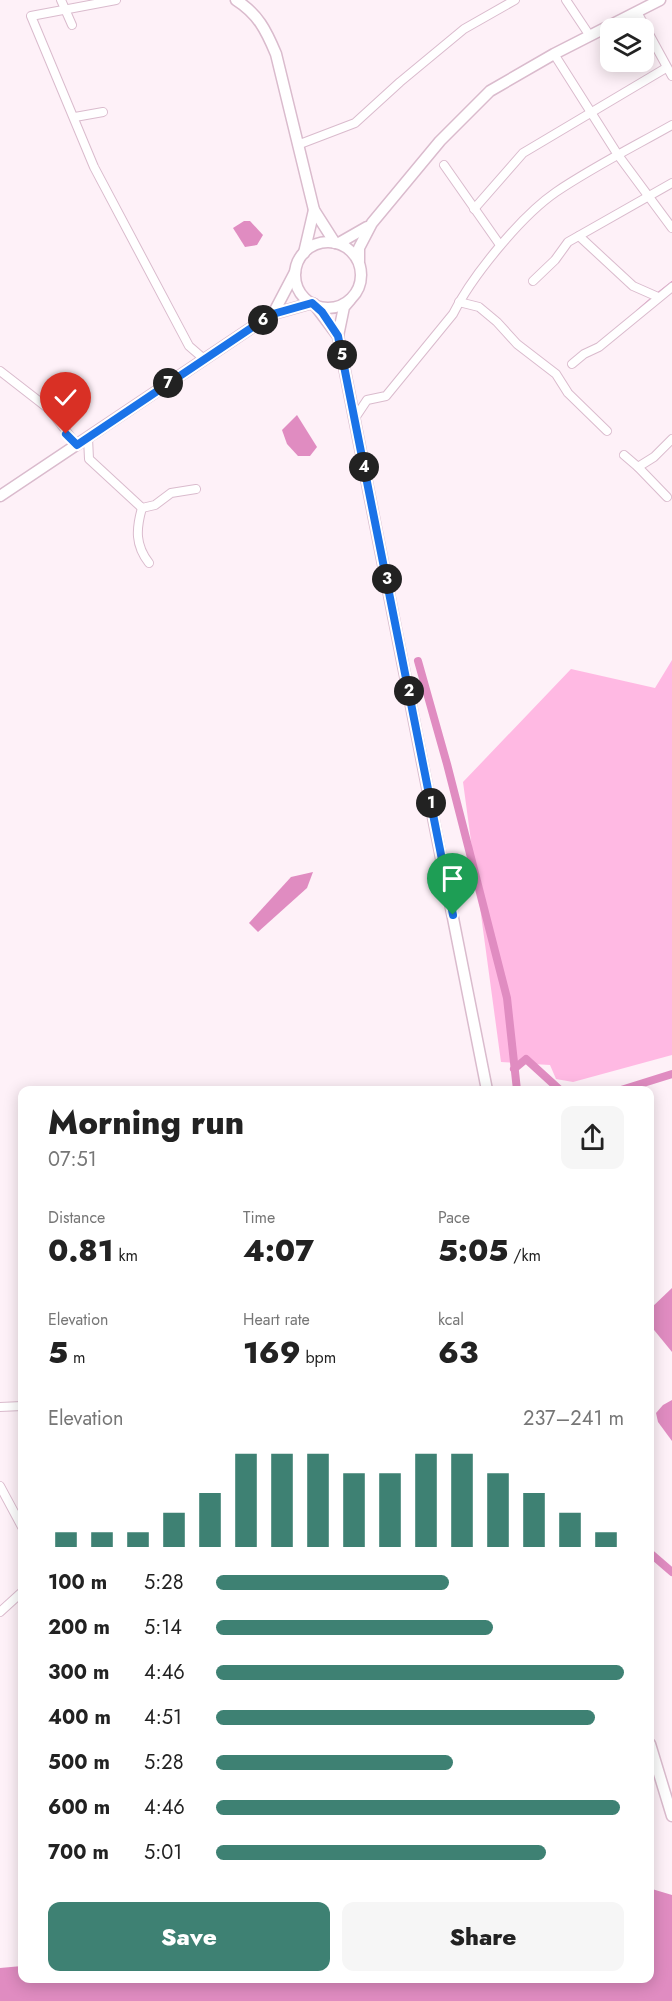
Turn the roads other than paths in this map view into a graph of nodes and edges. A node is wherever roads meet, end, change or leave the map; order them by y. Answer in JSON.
{"nodes":[{"id":1,"x":61,"y":0,"type":"edge"},
{"id":2,"x":116,"y":0,"type":"edge"},
{"id":3,"x":236,"y":0,"type":"edge"},
{"id":4,"x":515,"y":0,"type":"edge"},
{"id":5,"x":566,"y":0,"type":"edge"},
{"id":6,"x":660,"y":0,"type":"edge"},
{"id":7,"x":93,"y":2,"type":"edge"},
{"id":8,"x":66,"y":11,"type":"junction"},
{"id":9,"x":637,"y":12,"type":"junction"},
{"id":10,"x":72,"y":25,"type":"dead end"},
{"id":11,"x":590,"y":36,"type":"junction"},
{"id":12,"x":554,"y":54,"type":"junction"},
{"id":13,"x":666,"y":68,"type":"junction"},
{"id":14,"x":672,"y":76,"type":"edge"},
{"id":15,"x":103,"y":112,"type":"dead end"},
{"id":16,"x":589,"y":112,"type":"junction"},
{"id":17,"x":75,"y":117,"type":"junction"},
{"id":18,"x":672,"y":125,"type":"edge"},
{"id":19,"x":300,"y":144,"type":"junction"},
{"id":20,"x":618,"y":155,"type":"junction"},
{"id":21,"x":444,"y":165,"type":"dead end"},
{"id":22,"x":672,"y":183,"type":"edge"},
{"id":23,"x":650,"y":198,"type":"junction"},
{"id":24,"x":474,"y":209,"type":"junction"},
{"id":25,"x":314,"y":210,"type":"junction"},
{"id":26,"x":372,"y":223,"type":"junction"},
{"id":27,"x":672,"y":228,"type":"edge"},
{"id":28,"x":579,"y":236,"type":"junction"},
{"id":29,"x":337,"y":243,"type":"junction"},
{"id":30,"x":500,"y":245,"type":"junction"},
{"id":31,"x":304,"y":253,"type":"junction"},
{"id":32,"x":358,"y":261,"type":"junction"},
{"id":33,"x":296,"y":272,"type":"junction"},
{"id":34,"x":532,"y":281,"type":"dead end"},
{"id":35,"x":672,"y":288,"type":"edge"},
{"id":36,"x":658,"y":297,"type":"junction"},
{"id":37,"x":351,"y":298,"type":"junction"},
{"id":38,"x":459,"y":302,"type":"junction"},
{"id":39,"x":313,"y":304,"type":"junction"},
{"id":40,"x":273,"y":314,"type":"junction"},
{"id":41,"x":338,"y":336,"type":"junction"},
{"id":42,"x":204,"y":359,"type":"junction"},
{"id":43,"x":572,"y":364,"type":"dead end"},
{"id":44,"x":0,"y":371,"type":"edge"},
{"id":45,"x":355,"y":418,"type":"junction"},
{"id":46,"x":607,"y":431,"type":"dead end"},
{"id":47,"x":88,"y":438,"type":"junction"},
{"id":48,"x":672,"y":439,"type":"edge"},
{"id":49,"x":77,"y":445,"type":"junction"},
{"id":50,"x":624,"y":455,"type":"dead end"},
{"id":51,"x":49,"y":464,"type":"junction"},
{"id":52,"x":638,"y":467,"type":"junction"},
{"id":53,"x":196,"y":489,"type":"dead end"},
{"id":54,"x":0,"y":496,"type":"edge"},
{"id":55,"x":667,"y":497,"type":"dead end"},
{"id":56,"x":0,"y":502,"type":"edge"},
{"id":57,"x":142,"y":508,"type":"junction"},
{"id":58,"x":149,"y":563,"type":"dead end"},
{"id":59,"x":486,"y":1086,"type":"edge"},
{"id":60,"x":18,"y":1406,"type":"edge"},
{"id":61,"x":0,"y":1407,"type":"edge"},
{"id":62,"x":0,"y":1486,"type":"edge"},
{"id":63,"x":18,"y":1520,"type":"edge"},
{"id":64,"x":18,"y":1596,"type":"edge"},
{"id":65,"x":0,"y":1612,"type":"edge"},
{"id":66,"x":654,"y":1757,"type":"edge"},
{"id":67,"x":672,"y":1816,"type":"edge"}],
"edges":[{"from":1,"to":8,"type":"street"},
{"from":2,"to":7,"type":"street"},
{"from":3,"to":19,"type":"main road"},
{"from":4,"to":19,"type":"street"},
{"from":5,"to":11,"type":"street"},
{"from":6,"to":9,"type":"main road"},
{"from":7,"to":8,"type":"street"},
{"from":8,"to":10,"type":"street"},
{"from":8,"to":17,"type":"street"},
{"from":9,"to":11,"type":"main road"},
{"from":9,"to":13,"type":"street"},
{"from":11,"to":12,"type":"main road"},
{"from":12,"to":16,"type":"street"},
{"from":12,"to":26,"type":"main road"},
{"from":13,"to":14,"type":"street"},
{"from":13,"to":16,"type":"street"},
{"from":15,"to":17,"type":"street"},
{"from":16,"to":20,"type":"street"},
{"from":16,"to":24,"type":"street"},
{"from":17,"to":42,"type":"street"},
{"from":18,"to":20,"type":"street"},
{"from":19,"to":25,"type":"main road"},
{"from":20,"to":23,"type":"street"},
{"from":20,"to":30,"type":"street"},
{"from":21,"to":24,"type":"street"},
{"from":22,"to":23,"type":"street"},
{"from":23,"to":27,"type":"street"},
{"from":23,"to":28,"type":"street"},
{"from":24,"to":30,"type":"street"},
{"from":25,"to":29,"type":"main road"},
{"from":25,"to":31,"type":"main road"},
{"from":26,"to":29,"type":"main road"},
{"from":26,"to":32,"type":"main road"},
{"from":28,"to":34,"type":"street"},
{"from":28,"to":36,"type":"street"},
{"from":29,"to":31,"type":"main road"},
{"from":29,"to":32,"type":"main road"},
{"from":30,"to":38,"type":"street"},
{"from":31,"to":33,"type":"main road"},
{"from":32,"to":37,"type":"main road"},
{"from":33,"to":39,"type":"main road"},
{"from":33,"to":40,"type":"main road"},
{"from":35,"to":36,"type":"street"},
{"from":36,"to":43,"type":"street"},
{"from":37,"to":39,"type":"main road"},
{"from":37,"to":41,"type":"main road"},
{"from":38,"to":45,"type":"street"},
{"from":38,"to":46,"type":"street"},
{"from":39,"to":40,"type":"main road"},
{"from":39,"to":41,"type":"main road"},
{"from":40,"to":42,"type":"main road"},
{"from":41,"to":45,"type":"main road"},
{"from":42,"to":47,"type":"main road"},
{"from":44,"to":49,"type":"street"},
{"from":45,"to":59,"type":"main road"},
{"from":47,"to":49,"type":"main road"},
{"from":47,"to":57,"type":"street"},
{"from":48,"to":52,"type":"street"},
{"from":49,"to":51,"type":"main road"},
{"from":50,"to":52,"type":"street"},
{"from":51,"to":54,"type":"main road"},
{"from":51,"to":56,"type":"main road"},
{"from":52,"to":55,"type":"street"},
{"from":53,"to":57,"type":"street"},
{"from":57,"to":58,"type":"street"},
{"from":60,"to":61,"type":"street"},
{"from":62,"to":63,"type":"street"},
{"from":64,"to":65,"type":"street"},
{"from":66,"to":67,"type":"main road"}]}
